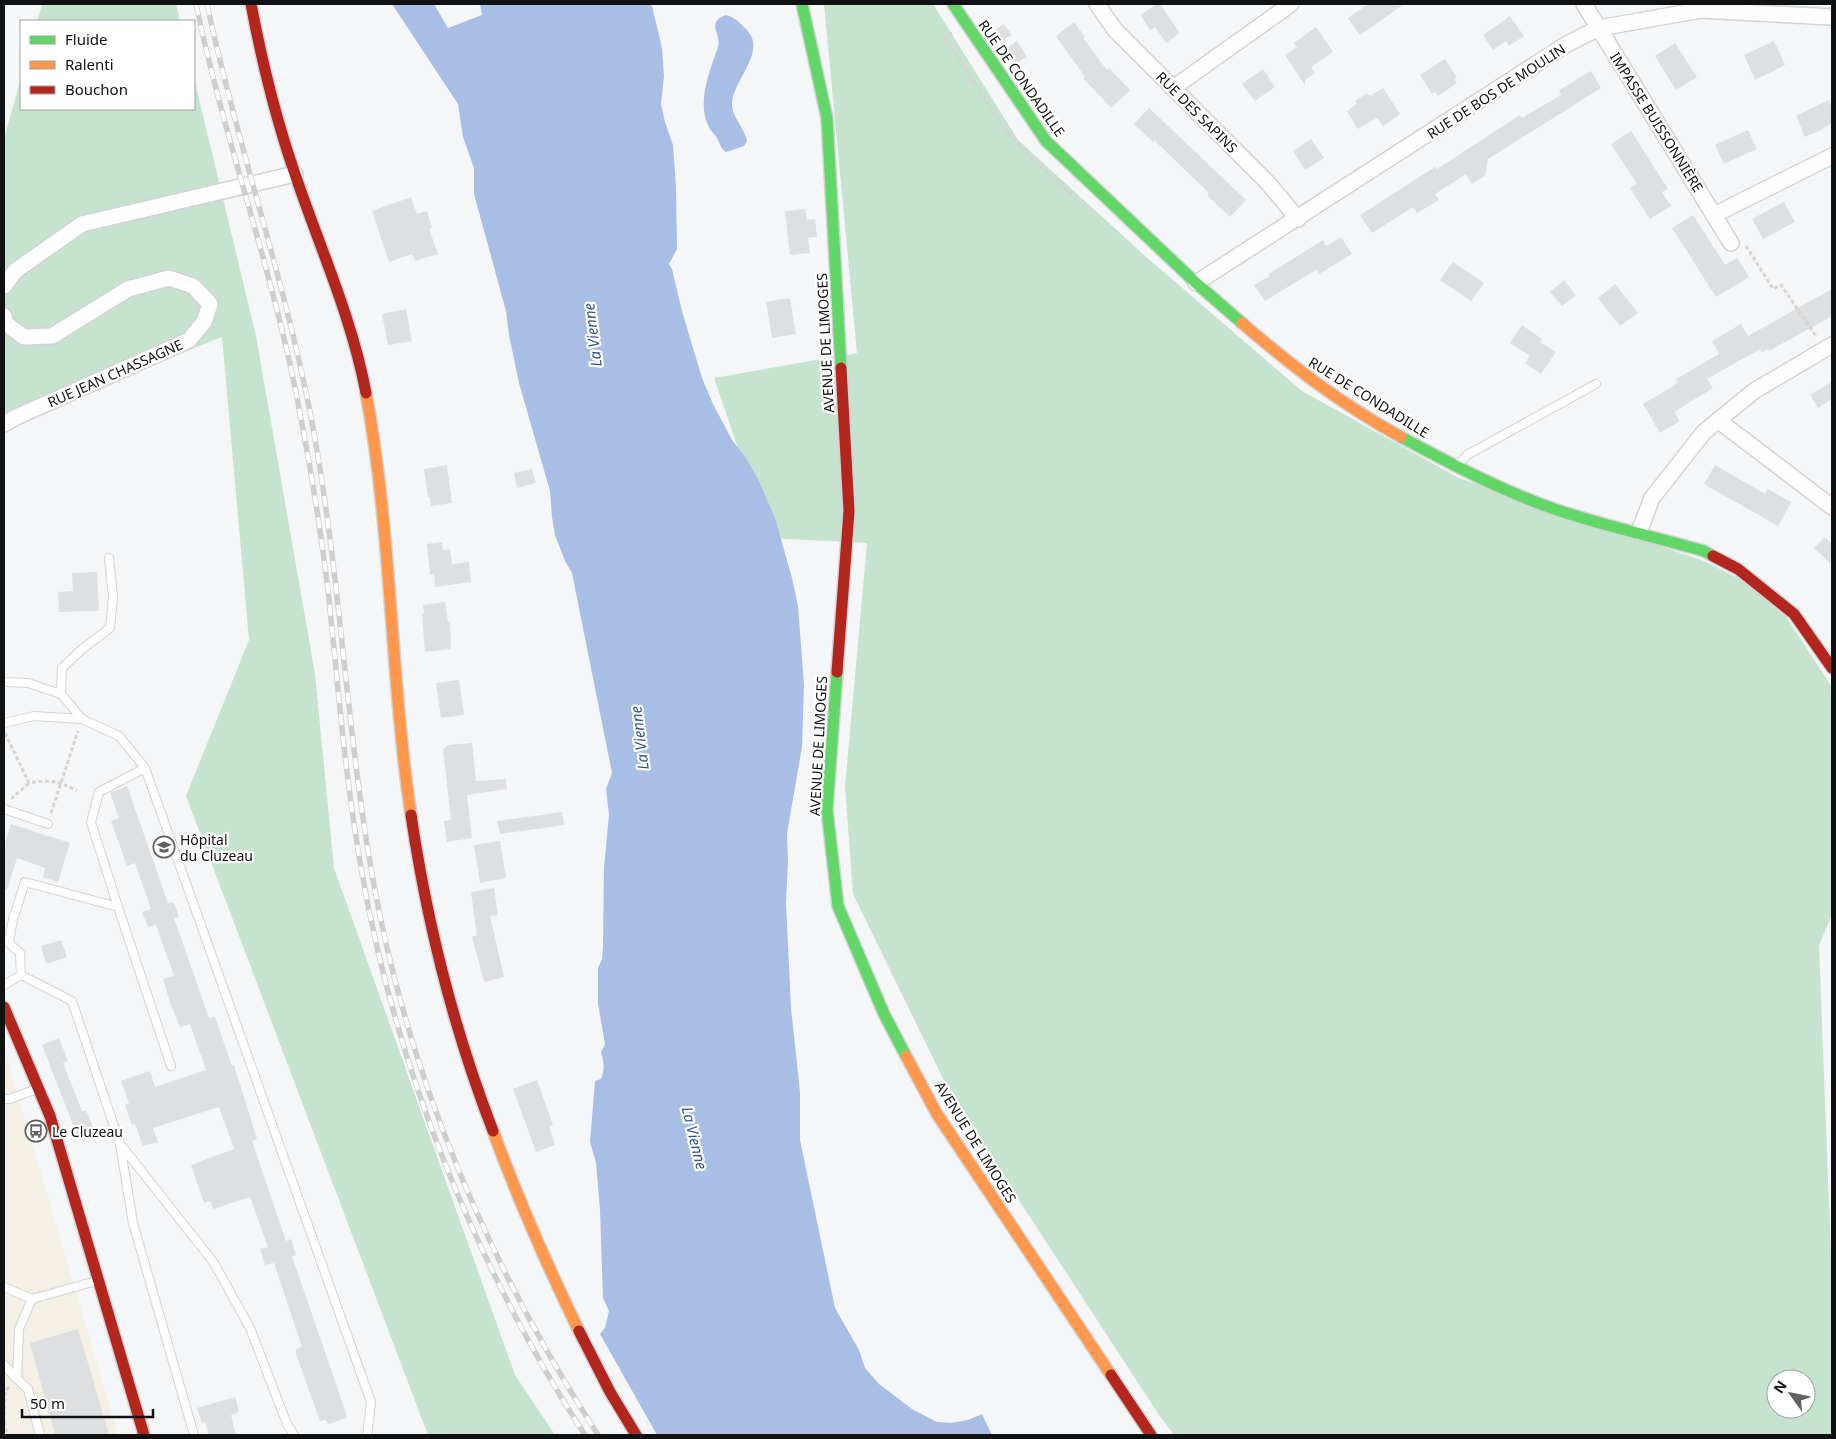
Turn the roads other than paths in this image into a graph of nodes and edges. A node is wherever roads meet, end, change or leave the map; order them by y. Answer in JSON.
{"nodes":[{"id":1,"x":251,"y":4,"type":"edge"},
{"id":2,"x":802,"y":4,"type":"edge"},
{"id":3,"x":953,"y":4,"type":"edge"},
{"id":4,"x":1097,"y":4,"type":"edge"},
{"id":5,"x":1291,"y":4,"type":"edge"},
{"id":6,"x":1584,"y":4,"type":"edge"},
{"id":7,"x":1832,"y":17,"type":"edge"},
{"id":8,"x":1599,"y":28,"type":"junction"},
{"id":9,"x":1173,"y":88,"type":"junction"},
{"id":10,"x":1832,"y":156,"type":"edge"},
{"id":11,"x":294,"y":174,"type":"junction"},
{"id":12,"x":1714,"y":216,"type":"junction"},
{"id":13,"x":1298,"y":219,"type":"junction"},
{"id":14,"x":1731,"y":243,"type":"road end"},
{"id":15,"x":1196,"y":283,"type":"junction"},
{"id":16,"x":4,"y":286,"type":"edge"},
{"id":17,"x":4,"y":316,"type":"edge"},
{"id":18,"x":1828,"y":347,"type":"edge"},
{"id":19,"x":1596,"y":384,"type":"dead end"},
{"id":20,"x":1719,"y":421,"type":"junction"},
{"id":21,"x":4,"y":424,"type":"edge"},
{"id":22,"x":1456,"y":467,"type":"junction"},
{"id":23,"x":1832,"y":507,"type":"edge"},
{"id":24,"x":1639,"y":532,"type":"junction"},
{"id":25,"x":109,"y":558,"type":"dead end"},
{"id":26,"x":1832,"y":668,"type":"edge"},
{"id":27,"x":4,"y":682,"type":"edge"},
{"id":28,"x":61,"y":694,"type":"junction"},
{"id":29,"x":82,"y":718,"type":"junction"},
{"id":30,"x":4,"y":723,"type":"edge"},
{"id":31,"x":145,"y":768,"type":"junction"},
{"id":32,"x":5,"y":810,"type":"edge"},
{"id":33,"x":48,"y":824,"type":"road end"},
{"id":34,"x":118,"y":907,"type":"junction"},
{"id":35,"x":6,"y":940,"type":"edge"},
{"id":36,"x":21,"y":976,"type":"junction"},
{"id":37,"x":4,"y":985,"type":"edge"},
{"id":38,"x":4,"y":1008,"type":"edge"},
{"id":39,"x":171,"y":1066,"type":"dead end"},
{"id":40,"x":39,"y":1088,"type":"junction"},
{"id":41,"x":4,"y":1099,"type":"edge"},
{"id":42,"x":120,"y":1144,"type":"junction"},
{"id":43,"x":98,"y":1280,"type":"junction"},
{"id":44,"x":4,"y":1287,"type":"edge"},
{"id":45,"x":32,"y":1299,"type":"junction"},
{"id":46,"x":4,"y":1365,"type":"edge"},
{"id":47,"x":17,"y":1379,"type":"junction"},
{"id":48,"x":40,"y":1435,"type":"edge"},
{"id":49,"x":144,"y":1435,"type":"edge"},
{"id":50,"x":194,"y":1435,"type":"edge"},
{"id":51,"x":294,"y":1435,"type":"edge"},
{"id":52,"x":367,"y":1435,"type":"edge"},
{"id":53,"x":636,"y":1435,"type":"edge"},
{"id":54,"x":1151,"y":1435,"type":"edge"}],
"edges":[{"from":1,"to":11,"type":"main road"},
{"from":2,"to":54,"type":"main road","name":"AVENUE DE LIMOGES"},
{"from":3,"to":15,"type":"main road","name":"RUE DE CONDADILLE"},
{"from":4,"to":9,"type":"street","name":"RUE DES SAPINS"},
{"from":5,"to":9,"type":"street"},
{"from":6,"to":8,"type":"street","name":"IMPASSE BUISSONNIÈRE"},
{"from":7,"to":8,"type":"street","name":"RUE DE BOS DE MOULIN"},
{"from":8,"to":12,"type":"street","name":"IMPASSE BUISSONNIÈRE"},
{"from":8,"to":13,"type":"street","name":"RUE DE BOS DE MOULIN"},
{"from":9,"to":13,"type":"street","name":"RUE DES SAPINS"},
{"from":10,"to":12,"type":"street"},
{"from":11,"to":16,"type":"street"},
{"from":11,"to":53,"type":"main road"},
{"from":12,"to":14,"type":"street","name":"IMPASSE BUISSONNIÈRE"},
{"from":13,"to":15,"type":"street","name":"RUE DE BOS DE MOULIN"},
{"from":15,"to":22,"type":"main road","name":"RUE DE CONDADILLE"},
{"from":17,"to":21,"type":"street","name":"RUE JEAN CHASSAGNE"},
{"from":18,"to":20,"type":"street"},
{"from":19,"to":22,"type":"lane"},
{"from":20,"to":23,"type":"street"},
{"from":20,"to":24,"type":"street"},
{"from":22,"to":24,"type":"main road","name":"RUE DE CONDADILLE"},
{"from":24,"to":26,"type":"main road","name":"RUE DE CONDADILLE"},
{"from":25,"to":28,"type":"lane"},
{"from":27,"to":28,"type":"lane"},
{"from":28,"to":29,"type":"lane"},
{"from":29,"to":30,"type":"lane"},
{"from":29,"to":31,"type":"lane"},
{"from":31,"to":34,"type":"lane"},
{"from":31,"to":52,"type":"lane"},
{"from":32,"to":33,"type":"lane"},
{"from":34,"to":35,"type":"lane"},
{"from":34,"to":39,"type":"lane"},
{"from":35,"to":36,"type":"lane"},
{"from":36,"to":37,"type":"lane"},
{"from":36,"to":42,"type":"lane"},
{"from":38,"to":40,"type":"main road"},
{"from":40,"to":41,"type":"lane"},
{"from":40,"to":43,"type":"main road"},
{"from":42,"to":50,"type":"lane"},
{"from":42,"to":51,"type":"lane"},
{"from":43,"to":45,"type":"lane"},
{"from":43,"to":49,"type":"main road"},
{"from":44,"to":45,"type":"lane"},
{"from":45,"to":47,"type":"lane"},
{"from":46,"to":47,"type":"lane"},
{"from":47,"to":48,"type":"lane"}]}
